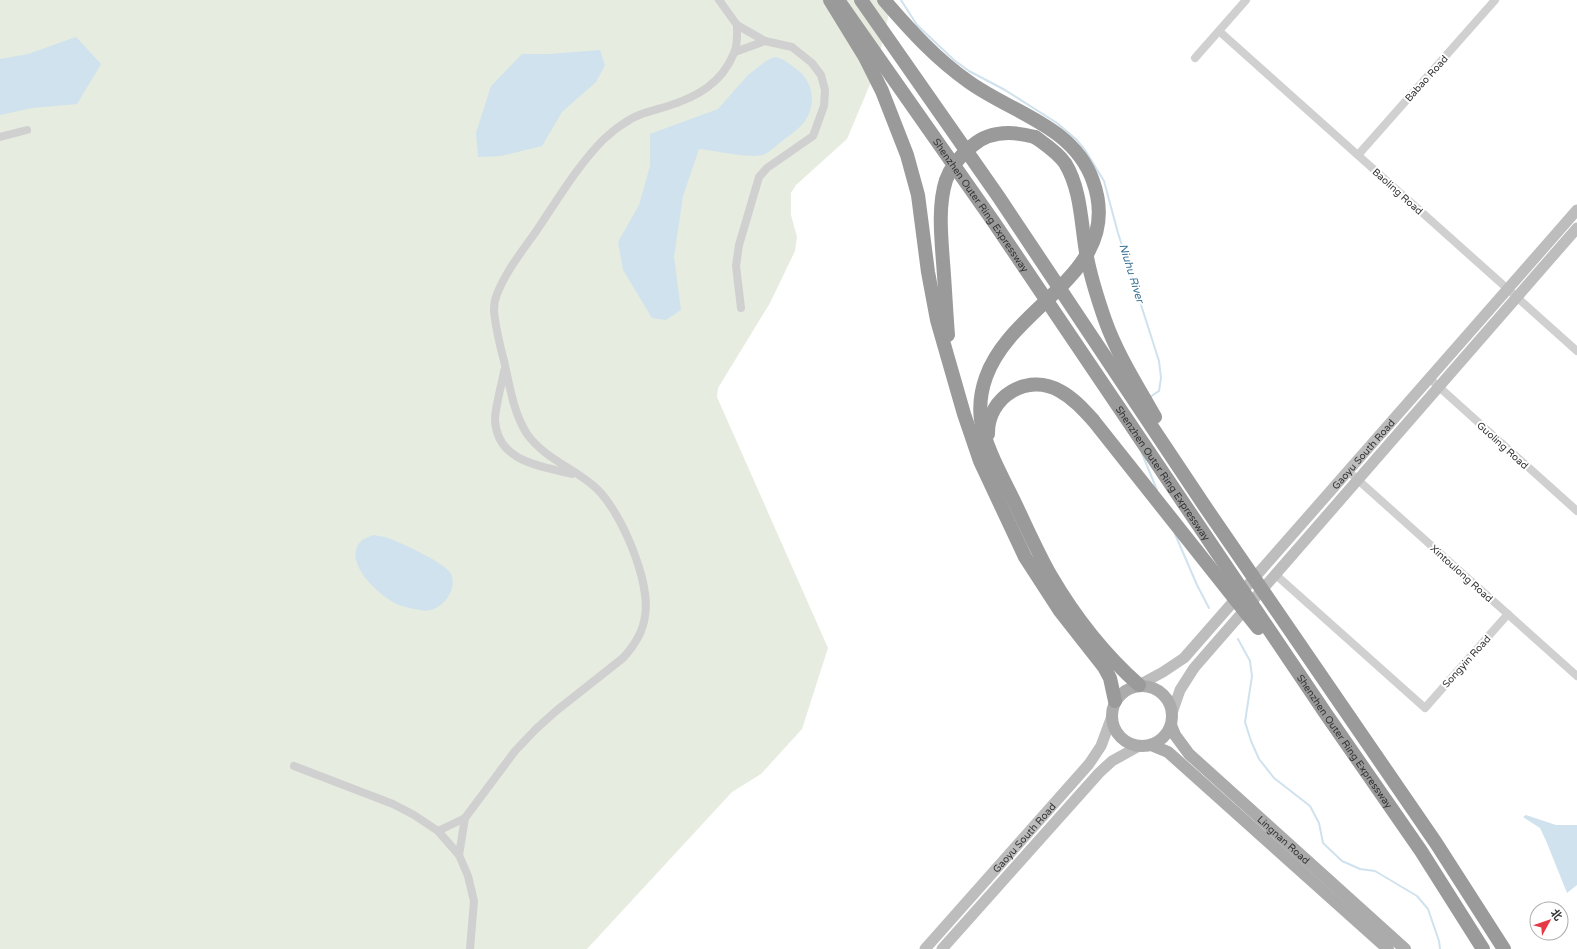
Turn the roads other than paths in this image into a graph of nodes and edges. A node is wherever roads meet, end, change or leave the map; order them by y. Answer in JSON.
{"nodes":[{"id":1,"x":720,"y":0,"type":"edge"},
{"id":2,"x":830,"y":0,"type":"edge"},
{"id":3,"x":838,"y":0,"type":"edge"},
{"id":4,"x":861,"y":0,"type":"edge"},
{"id":5,"x":884,"y":0,"type":"edge"},
{"id":6,"x":1246,"y":0,"type":"edge"},
{"id":7,"x":1495,"y":0,"type":"edge"},
{"id":8,"x":737,"y":25,"type":"junction"},
{"id":9,"x":1219,"y":31,"type":"junction"},
{"id":10,"x":765,"y":41,"type":"junction"},
{"id":11,"x":735,"y":52,"type":"junction"},
{"id":12,"x":1195,"y":58,"type":"dead end"},
{"id":13,"x":27,"y":130,"type":"dead end"},
{"id":14,"x":0,"y":137,"type":"edge"},
{"id":15,"x":1358,"y":155,"type":"junction"},
{"id":16,"x":1577,"y":210,"type":"edge"},
{"id":17,"x":1577,"y":228,"type":"edge"},
{"id":18,"x":1508,"y":289,"type":"junction"},
{"id":19,"x":1516,"y":297,"type":"junction"},
{"id":20,"x":741,"y":308,"type":"dead end"},
{"id":21,"x":1577,"y":351,"type":"edge"},
{"id":22,"x":950,"y":363,"type":"junction"},
{"id":23,"x":505,"y":367,"type":"junction"},
{"id":24,"x":1429,"y":378,"type":"junction"},
{"id":25,"x":1439,"y":387,"type":"junction"},
{"id":26,"x":989,"y":444,"type":"junction"},
{"id":27,"x":1348,"y":471,"type":"junction"},
{"id":28,"x":582,"y":476,"type":"junction"},
{"id":29,"x":1358,"y":480,"type":"junction"},
{"id":30,"x":1204,"y":505,"type":"junction"},
{"id":31,"x":1577,"y":511,"type":"edge"},
{"id":32,"x":1276,"y":575,"type":"junction"},
{"id":33,"x":1508,"y":614,"type":"junction"},
{"id":34,"x":1577,"y":676,"type":"edge"},
{"id":35,"x":1139,"y":685,"type":"junction"},
{"id":36,"x":1115,"y":701,"type":"junction"},
{"id":37,"x":1326,"y":714,"type":"junction"},
{"id":38,"x":1111,"y":719,"type":"junction"},
{"id":39,"x":1172,"y":719,"type":"junction"},
{"id":40,"x":1145,"y":746,"type":"junction"},
{"id":41,"x":294,"y":766,"type":"dead end"},
{"id":42,"x":465,"y":818,"type":"junction"},
{"id":43,"x":438,"y":831,"type":"junction"},
{"id":44,"x":460,"y":855,"type":"junction"},
{"id":45,"x":470,"y":949,"type":"edge"},
{"id":46,"x":925,"y":949,"type":"edge"},
{"id":47,"x":942,"y":949,"type":"edge"},
{"id":48,"x":1388,"y":949,"type":"edge"},
{"id":49,"x":1404,"y":949,"type":"edge"},
{"id":50,"x":1483,"y":949,"type":"edge"},
{"id":51,"x":1504,"y":949,"type":"edge"}],
"edges":[{"from":1,"to":8,"type":"street"},
{"from":2,"to":22,"type":"highway"},
{"from":3,"to":37,"type":"highway","name":"Shenzhen Outer Ring Expressway","bridge":true},
{"from":4,"to":30,"type":"highway","name":"Shenzhen Outer Ring Expressway","bridge":true},
{"from":5,"to":26,"type":"highway"},
{"from":6,"to":9,"type":"street"},
{"from":7,"to":15,"type":"street","name":"Babao Road"},
{"from":8,"to":10,"type":"street"},
{"from":8,"to":11,"type":"street"},
{"from":9,"to":12,"type":"street"},
{"from":9,"to":15,"type":"street","name":"Baoling Road"},
{"from":10,"to":11,"type":"street"},
{"from":10,"to":20,"type":"street"},
{"from":11,"to":23,"type":"street"},
{"from":13,"to":14,"type":"street"},
{"from":15,"to":18,"type":"street","name":"Baoling Road"},
{"from":16,"to":18,"type":"street","name":"Gaoyu South Road"},
{"from":17,"to":19,"type":"street","name":"Gaoyu South Road"},
{"from":18,"to":19,"type":"street","name":"Baoling Road"},
{"from":18,"to":24,"type":"street","name":"Gaoyu South Road"},
{"from":19,"to":21,"type":"street","name":"Baoling Road"},
{"from":19,"to":25,"type":"street","name":"Gaoyu South Road"},
{"from":22,"to":30,"type":"highway","bridge":true},
{"from":22,"to":36,"type":"highway"},
{"from":23,"to":28,"type":"street"},
{"from":23,"to":28,"type":"street"},
{"from":24,"to":25,"type":"street","name":"Guoling Road"},
{"from":24,"to":27,"type":"street","name":"Gaoyu South Road"},
{"from":25,"to":29,"type":"street","name":"Gaoyu South Road"},
{"from":25,"to":31,"type":"street","name":"Guoling Road"},
{"from":26,"to":35,"type":"highway"},
{"from":26,"to":37,"type":"highway","bridge":true},
{"from":27,"to":29,"type":"street","name":"Xintoulong Road"},
{"from":27,"to":35,"type":"street","name":"Gaoyu South Road"},
{"from":28,"to":42,"type":"street"},
{"from":29,"to":32,"type":"street","name":"Gaoyu South Road"},
{"from":29,"to":33,"type":"street","name":"Xintoulong Road"},
{"from":30,"to":51,"type":"highway","name":"Shenzhen Outer Ring Expressway","bridge":true},
{"from":32,"to":33,"type":"street","name":"Songyin Road"},
{"from":32,"to":39,"type":"street","name":"Gaoyu South Road"},
{"from":33,"to":34,"type":"street","name":"Xintoulong Road"},
{"from":35,"to":36,"type":"main road"},
{"from":35,"to":39,"type":"main road"},
{"from":36,"to":38,"type":"main road"},
{"from":37,"to":50,"type":"highway","name":"Shenzhen Outer Ring Expressway","bridge":true},
{"from":38,"to":40,"type":"main road"},
{"from":38,"to":46,"type":"street","name":"Gaoyu South Road"},
{"from":39,"to":40,"type":"main road"},
{"from":39,"to":49,"type":"main road","name":"Lingnan Road"},
{"from":40,"to":47,"type":"street","name":"Gaoyu South Road"},
{"from":40,"to":48,"type":"main road","name":"Lingnan Road"},
{"from":41,"to":43,"type":"street"},
{"from":42,"to":43,"type":"street"},
{"from":42,"to":44,"type":"street"},
{"from":43,"to":44,"type":"street"},
{"from":44,"to":45,"type":"street"}]}
